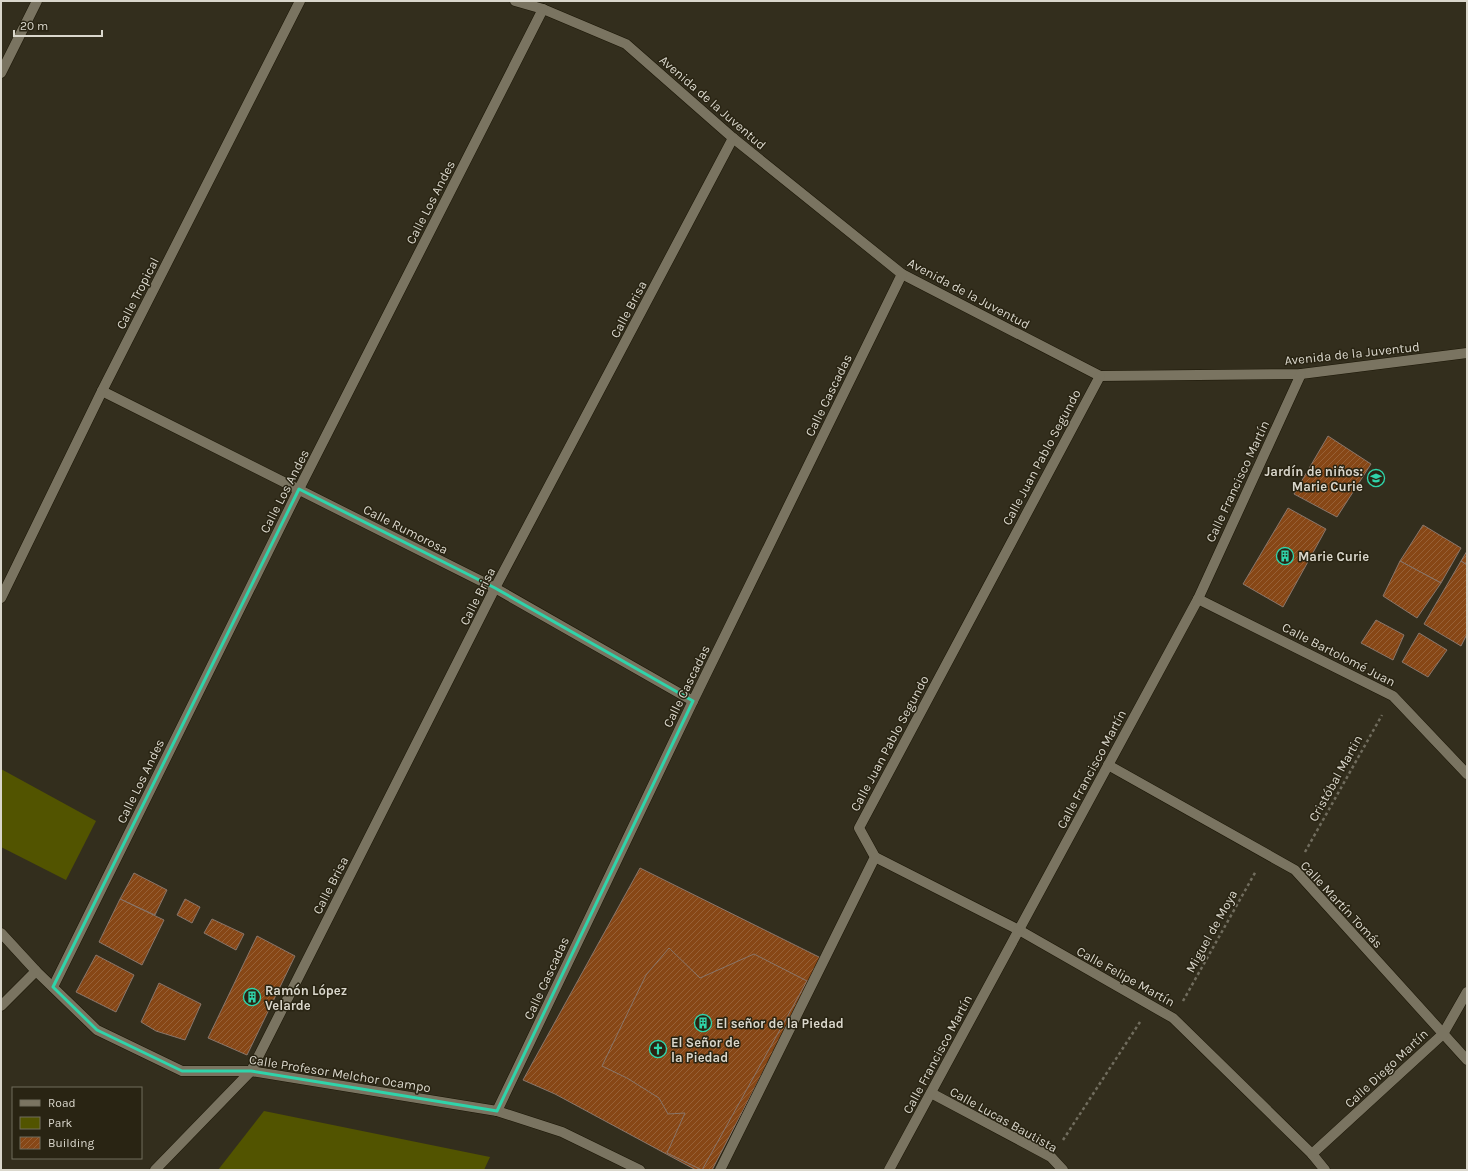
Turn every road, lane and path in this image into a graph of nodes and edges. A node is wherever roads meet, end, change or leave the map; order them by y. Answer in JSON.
{"nodes":[{"id":1,"x":37,"y":1,"type":"edge"},
{"id":2,"x":300,"y":1,"type":"edge"},
{"id":3,"x":515,"y":1,"type":"edge"},
{"id":4,"x":543,"y":9,"type":"junction"},
{"id":5,"x":1,"y":72,"type":"edge"},
{"id":6,"x":733,"y":138,"type":"junction"},
{"id":7,"x":902,"y":274,"type":"junction"},
{"id":8,"x":1467,"y":353,"type":"edge"},
{"id":9,"x":1301,"y":374,"type":"junction"},
{"id":10,"x":1100,"y":376,"type":"junction"},
{"id":11,"x":102,"y":390,"type":"junction"},
{"id":12,"x":299,"y":489,"type":"junction"},
{"id":13,"x":495,"y":588,"type":"junction"},
{"id":14,"x":1,"y":598,"type":"edge"},
{"id":15,"x":1198,"y":599,"type":"junction"},
{"id":16,"x":1393,"y":696,"type":"junction"},
{"id":17,"x":693,"y":701,"type":"junction"},
{"id":18,"x":1108,"y":765,"type":"junction"},
{"id":19,"x":1467,"y":774,"type":"edge"},
{"id":20,"x":1266,"y":854,"type":"junction"},
{"id":21,"x":875,"y":857,"type":"junction"},
{"id":22,"x":1295,"y":870,"type":"junction"},
{"id":23,"x":1019,"y":930,"type":"junction"},
{"id":24,"x":1,"y":933,"type":"edge"},
{"id":25,"x":36,"y":971,"type":"junction"},
{"id":26,"x":53,"y":987,"type":"junction"},
{"id":27,"x":1467,"y":992,"type":"edge"},
{"id":28,"x":1151,"y":1005,"type":"junction"},
{"id":29,"x":1,"y":1006,"type":"edge"},
{"id":30,"x":1173,"y":1018,"type":"junction"},
{"id":31,"x":1442,"y":1034,"type":"junction"},
{"id":32,"x":1467,"y":1060,"type":"edge"},
{"id":33,"x":251,"y":1071,"type":"junction"},
{"id":34,"x":931,"y":1093,"type":"junction"},
{"id":35,"x":497,"y":1111,"type":"junction"},
{"id":36,"x":1312,"y":1154,"type":"junction"},
{"id":37,"x":1051,"y":1157,"type":"junction"},
{"id":38,"x":156,"y":1170,"type":"edge"},
{"id":39,"x":640,"y":1170,"type":"edge"},
{"id":40,"x":720,"y":1170,"type":"edge"},
{"id":41,"x":889,"y":1170,"type":"edge"},
{"id":42,"x":1063,"y":1170,"type":"edge"},
{"id":43,"x":1325,"y":1170,"type":"edge"}],
"edges":[{"from":1,"to":5,"type":"street"},
{"from":2,"to":11,"type":"street","name":"Calle Tropical"},
{"from":3,"to":4,"type":"street","name":"Avenida de la Juventud"},
{"from":4,"to":6,"type":"street","name":"Avenida de la Juventud"},
{"from":4,"to":12,"type":"street","name":"Calle Los Andes"},
{"from":6,"to":7,"type":"street","name":"Avenida de la Juventud"},
{"from":6,"to":13,"type":"street","name":"Calle Brisa"},
{"from":7,"to":10,"type":"street","name":"Avenida de la Juventud"},
{"from":7,"to":17,"type":"street","name":"Calle Cascadas"},
{"from":8,"to":9,"type":"street","name":"Avenida de la Juventud"},
{"from":9,"to":10,"type":"street","name":"Avenida de la Juventud"},
{"from":9,"to":15,"type":"street","name":"Calle Francisco Martín"},
{"from":10,"to":21,"type":"street","name":"Calle Juan Pablo Segundo"},
{"from":11,"to":12,"type":"street","name":"Calle Rumorosa"},
{"from":11,"to":14,"type":"street","name":"Calle Tropical"},
{"from":12,"to":13,"type":"street","name":"Calle Rumorosa"},
{"from":12,"to":26,"type":"street","name":"Calle Los Andes"},
{"from":13,"to":17,"type":"street","name":"Calle Rumorosa"},
{"from":13,"to":33,"type":"street","name":"Calle Brisa"},
{"from":15,"to":16,"type":"street","name":"Calle Bartolomé Juan"},
{"from":15,"to":18,"type":"street","name":"Calle Francisco Martín"},
{"from":16,"to":19,"type":"street","name":"Calle Bartolomé Juan"},
{"from":16,"to":22,"type":"path","name":"Cristóbal Martin"},
{"from":17,"to":35,"type":"street","name":"Calle Cascadas"},
{"from":18,"to":20,"type":"street","name":"Calle Martín Tomás"},
{"from":18,"to":23,"type":"street","name":"Calle Francisco Martín"},
{"from":20,"to":22,"type":"street","name":"Calle Martín Tomás"},
{"from":20,"to":30,"type":"path","name":"Miguel de Moya"},
{"from":21,"to":23,"type":"street","name":"Calle Felipe Martín"},
{"from":21,"to":40,"type":"street"},
{"from":22,"to":31,"type":"street","name":"Calle Martín Tomás"},
{"from":23,"to":28,"type":"street","name":"Calle Felipe Martín"},
{"from":23,"to":34,"type":"street","name":"Calle Francisco Martín"},
{"from":24,"to":25,"type":"street","name":"Calle Profesor Melchor Ocampo"},
{"from":25,"to":26,"type":"street","name":"Calle Profesor Melchor Ocampo"},
{"from":25,"to":29,"type":"street"},
{"from":26,"to":33,"type":"street","name":"Calle Profesor Melchor Ocampo"},
{"from":27,"to":31,"type":"street","name":"Calle Diego Martín"},
{"from":28,"to":30,"type":"street","name":"Calle Felipe Martín"},
{"from":28,"to":37,"type":"path"},
{"from":30,"to":36,"type":"street","name":"Calle Felipe Martín"},
{"from":31,"to":32,"type":"street","name":"Calle Martín Tomás"},
{"from":31,"to":36,"type":"street","name":"Calle Diego Martín"},
{"from":33,"to":35,"type":"street","name":"Calle Profesor Melchor Ocampo"},
{"from":33,"to":38,"type":"street","name":"Calle Brisa"},
{"from":34,"to":37,"type":"street","name":"Calle Lucas Bautista"},
{"from":34,"to":41,"type":"street","name":"Calle Francisco Martín"},
{"from":35,"to":39,"type":"street","name":"Calle Profesor Melchor Ocampo"},
{"from":36,"to":43,"type":"street","name":"Calle Felipe Martín"},
{"from":37,"to":42,"type":"street","name":"Calle Lucas Bautista"}]}
